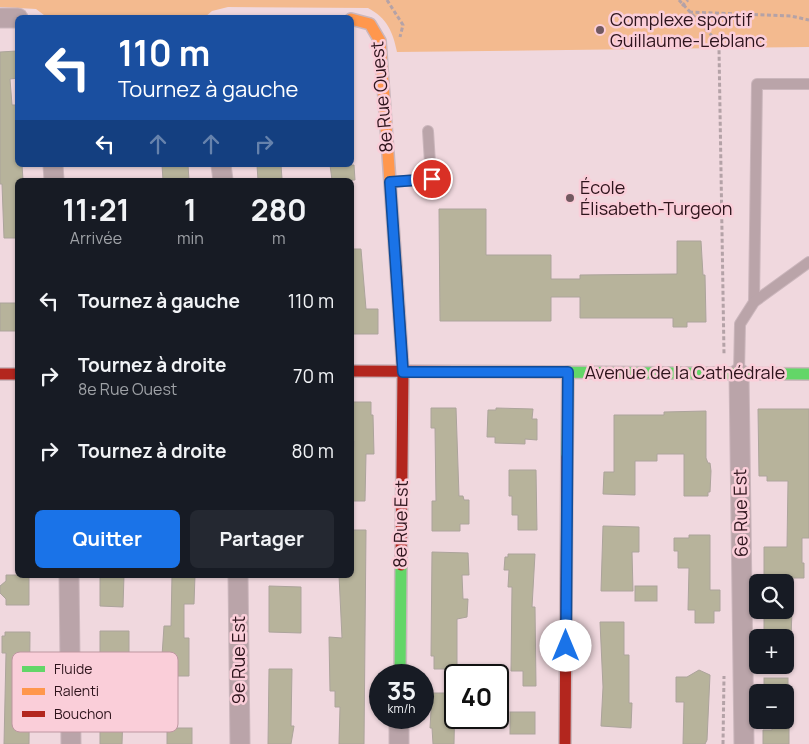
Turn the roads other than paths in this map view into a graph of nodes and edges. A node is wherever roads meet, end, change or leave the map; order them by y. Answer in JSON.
{"nodes":[{"id":1,"x":0,"y":18,"type":"edge"},
{"id":2,"x":15,"y":18,"type":"edge"},
{"id":3,"x":354,"y":19,"type":"edge"},
{"id":4,"x":809,"y":84,"type":"edge"},
{"id":5,"x":428,"y":131,"type":"dead end"},
{"id":6,"x":390,"y":182,"type":"junction"},
{"id":7,"x":809,"y":262,"type":"edge"},
{"id":8,"x":754,"y":302,"type":"junction"},
{"id":9,"x":354,"y":371,"type":"edge"},
{"id":10,"x":403,"y":372,"type":"junction"},
{"id":11,"x":568,"y":372,"type":"junction"},
{"id":12,"x":739,"y":373,"type":"junction"},
{"id":13,"x":0,"y":374,"type":"edge"},
{"id":14,"x":15,"y":374,"type":"edge"},
{"id":15,"x":809,"y":374,"type":"edge"},
{"id":16,"x":69,"y":578,"type":"edge"},
{"id":17,"x":238,"y":578,"type":"edge"},
{"id":18,"x":70,"y":652,"type":"edge"},
{"id":19,"x":400,"y":664,"type":"edge"},
{"id":20,"x":399,"y":729,"type":"edge"},
{"id":21,"x":240,"y":744,"type":"edge"},
{"id":22,"x":399,"y":744,"type":"edge"},
{"id":23,"x":565,"y":744,"type":"edge"},
{"id":24,"x":744,"y":744,"type":"edge"}],
"edges":[{"from":1,"to":2,"type":"street"},
{"from":3,"to":6,"type":"street","name":"8e Rue Ouest"},
{"from":4,"to":8,"type":"lane"},
{"from":5,"to":6,"type":"lane"},
{"from":6,"to":10,"type":"street","name":"8e Rue Ouest"},
{"from":7,"to":8,"type":"lane"},
{"from":8,"to":12,"type":"lane"},
{"from":9,"to":10,"type":"street","name":"Avenue de la Cathédrale"},
{"from":10,"to":11,"type":"street","name":"Avenue de la Cathédrale"},
{"from":10,"to":19,"type":"street","name":"8e Rue Est"},
{"from":11,"to":12,"type":"street","name":"Avenue de la Cathédrale"},
{"from":11,"to":23,"type":"street"},
{"from":12,"to":15,"type":"street","name":"Avenue de la Cathédrale"},
{"from":12,"to":24,"type":"street","name":"6e Rue Est"},
{"from":13,"to":14,"type":"street"},
{"from":16,"to":18,"type":"street"},
{"from":17,"to":21,"type":"street","name":"9e Rue Est"},
{"from":20,"to":22,"type":"street"}]}
